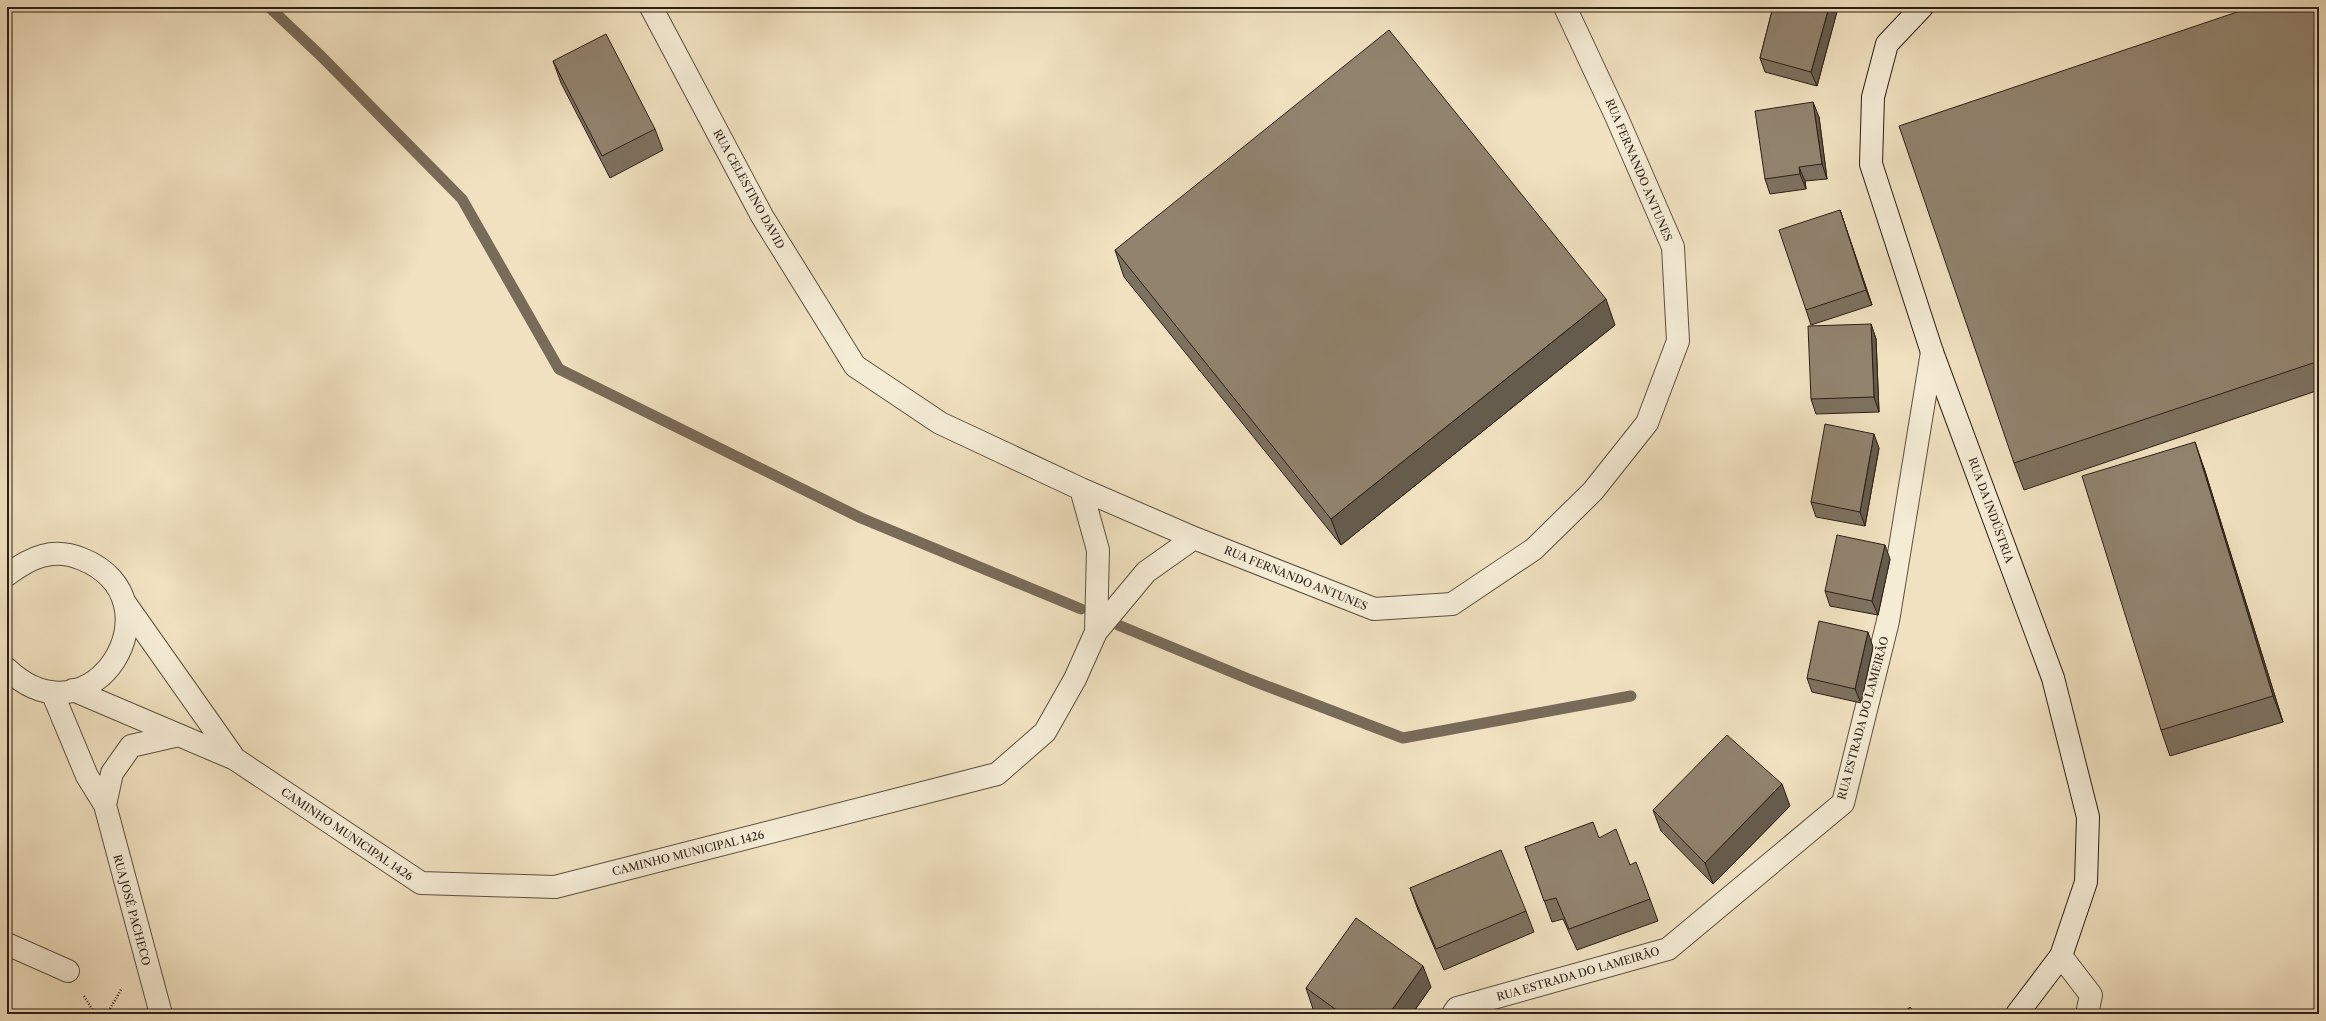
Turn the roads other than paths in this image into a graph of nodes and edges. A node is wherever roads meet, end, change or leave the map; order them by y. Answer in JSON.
{"nodes":[{"id":1,"x":651,"y":7,"type":"edge"},
{"id":2,"x":1565,"y":7,"type":"edge"},
{"id":3,"x":1922,"y":7,"type":"edge"},
{"id":4,"x":1932,"y":352,"type":"junction"},
{"id":5,"x":855,"y":366,"type":"joint"},
{"id":6,"x":1081,"y":489,"type":"junction"},
{"id":7,"x":1194,"y":538,"type":"junction"},
{"id":8,"x":7,"y":575,"type":"edge"},
{"id":9,"x":124,"y":601,"type":"junction"},
{"id":10,"x":1096,"y":632,"type":"junction"},
{"id":11,"x":11,"y":680,"type":"edge"},
{"id":12,"x":73,"y":690,"type":"junction"},
{"id":13,"x":52,"y":692,"type":"junction"},
{"id":14,"x":179,"y":735,"type":"junction"},
{"id":15,"x":235,"y":759,"type":"junction"},
{"id":16,"x":105,"y":805,"type":"junction"},
{"id":17,"x":7,"y":944,"type":"edge"},
{"id":18,"x":2061,"y":956,"type":"junction"},
{"id":19,"x":68,"y":971,"type":"dead end"},
{"id":20,"x":161,"y":1014,"type":"edge"},
{"id":21,"x":1453,"y":1014,"type":"edge"},
{"id":22,"x":2017,"y":1014,"type":"edge"},
{"id":23,"x":2087,"y":1014,"type":"edge"}],
"edges":[{"from":1,"to":5,"type":"street","name":"RUA CELESTINO DAVID"},
{"from":2,"to":7,"type":"street","name":"RUA FERNANDO ANTUNES"},
{"from":3,"to":4,"type":"street","name":"RUA DA INDÚSTRIA"},
{"from":4,"to":18,"type":"street","name":"RUA DA INDÚSTRIA"},
{"from":4,"to":21,"type":"street","name":"RUA ESTRADA DO LAMEIRÃO"},
{"from":5,"to":6,"type":"street","name":"RUA FERNANDO ANTUNES"},
{"from":6,"to":7,"type":"street","name":"RUA FERNANDO ANTUNES"},
{"from":6,"to":10,"type":"street","name":"CAMINHO MUNICIPAL 1426"},
{"from":7,"to":10,"type":"street","name":"CAMINHO MUNICIPAL 1426"},
{"from":8,"to":9,"type":"street"},
{"from":9,"to":12,"type":"street"},
{"from":9,"to":15,"type":"street","name":"CAMINHO MUNICIPAL 1426"},
{"from":10,"to":15,"type":"street","name":"CAMINHO MUNICIPAL 1426"},
{"from":11,"to":13,"type":"street"},
{"from":12,"to":13,"type":"street"},
{"from":12,"to":14,"type":"street","name":"CAMINHO MUNICIPAL 1426"},
{"from":13,"to":16,"type":"street","name":"RUA JOSÉ PACHECO"},
{"from":14,"to":15,"type":"street","name":"CAMINHO MUNICIPAL 1426"},
{"from":14,"to":16,"type":"street","name":"RUA JOSÉ PACHECO"},
{"from":16,"to":20,"type":"street","name":"RUA JOSÉ PACHECO"},
{"from":17,"to":19,"type":"street"},
{"from":18,"to":22,"type":"street","name":"RUA DA INDÚSTRIA"},
{"from":18,"to":23,"type":"street"}]}
